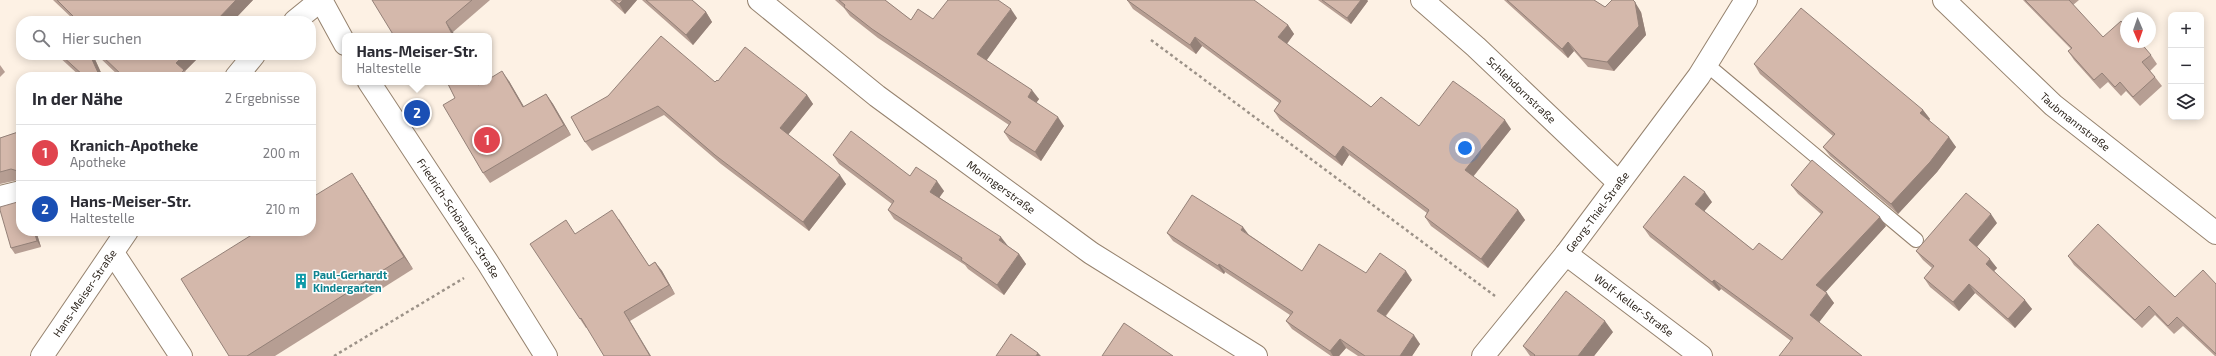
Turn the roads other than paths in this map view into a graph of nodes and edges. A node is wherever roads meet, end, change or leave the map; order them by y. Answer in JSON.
{"nodes":[{"id":1,"x":321,"y":0,"type":"edge"},
{"id":2,"x":759,"y":0,"type":"edge"},
{"id":3,"x":1422,"y":0,"type":"edge"},
{"id":4,"x":1746,"y":0,"type":"edge"},
{"id":5,"x":1944,"y":0,"type":"edge"},
{"id":6,"x":301,"y":16,"type":"edge"},
{"id":7,"x":342,"y":38,"type":"edge"},
{"id":8,"x":250,"y":60,"type":"edge"},
{"id":9,"x":1706,"y":64,"type":"junction"},
{"id":10,"x":240,"y":72,"type":"edge"},
{"id":11,"x":371,"y":85,"type":"edge"},
{"id":12,"x":1619,"y":183,"type":"junction"},
{"id":13,"x":16,"y":193,"type":"edge"},
{"id":14,"x":0,"y":197,"type":"edge"},
{"id":15,"x":2216,"y":233,"type":"edge"},
{"id":16,"x":124,"y":236,"type":"edge"},
{"id":17,"x":1916,"y":240,"type":"dead end"},
{"id":18,"x":114,"y":253,"type":"junction"},
{"id":19,"x":1566,"y":254,"type":"junction"},
{"id":20,"x":42,"y":356,"type":"edge"},
{"id":21,"x":181,"y":356,"type":"edge"},
{"id":22,"x":546,"y":356,"type":"edge"},
{"id":23,"x":1256,"y":356,"type":"edge"},
{"id":24,"x":1483,"y":356,"type":"edge"},
{"id":25,"x":1702,"y":356,"type":"edge"}],
"edges":[{"from":1,"to":6,"type":"street"},
{"from":1,"to":7,"type":"street"},
{"from":2,"to":23,"type":"street","name":"Moningerstraße"},
{"from":3,"to":12,"type":"street","name":"Schlehdornstraße"},
{"from":4,"to":9,"type":"street","name":"Georg-Thiel-Straße"},
{"from":5,"to":15,"type":"street","name":"Taubmannstraße"},
{"from":8,"to":10,"type":"street"},
{"from":9,"to":12,"type":"street","name":"Georg-Thiel-Straße"},
{"from":9,"to":17,"type":"lane"},
{"from":11,"to":22,"type":"street","name":"Friedrich-Schönauer-Straße"},
{"from":12,"to":19,"type":"street","name":"Georg-Thiel-Straße"},
{"from":13,"to":14,"type":"street"},
{"from":16,"to":18,"type":"street","name":"Hans-Meiser-Straße"},
{"from":18,"to":20,"type":"street","name":"Hans-Meiser-Straße"},
{"from":18,"to":21,"type":"street"},
{"from":19,"to":24,"type":"street","name":"Georg-Thiel-Straße"},
{"from":19,"to":25,"type":"street","name":"Wolf-Keller-Straße"}]}
